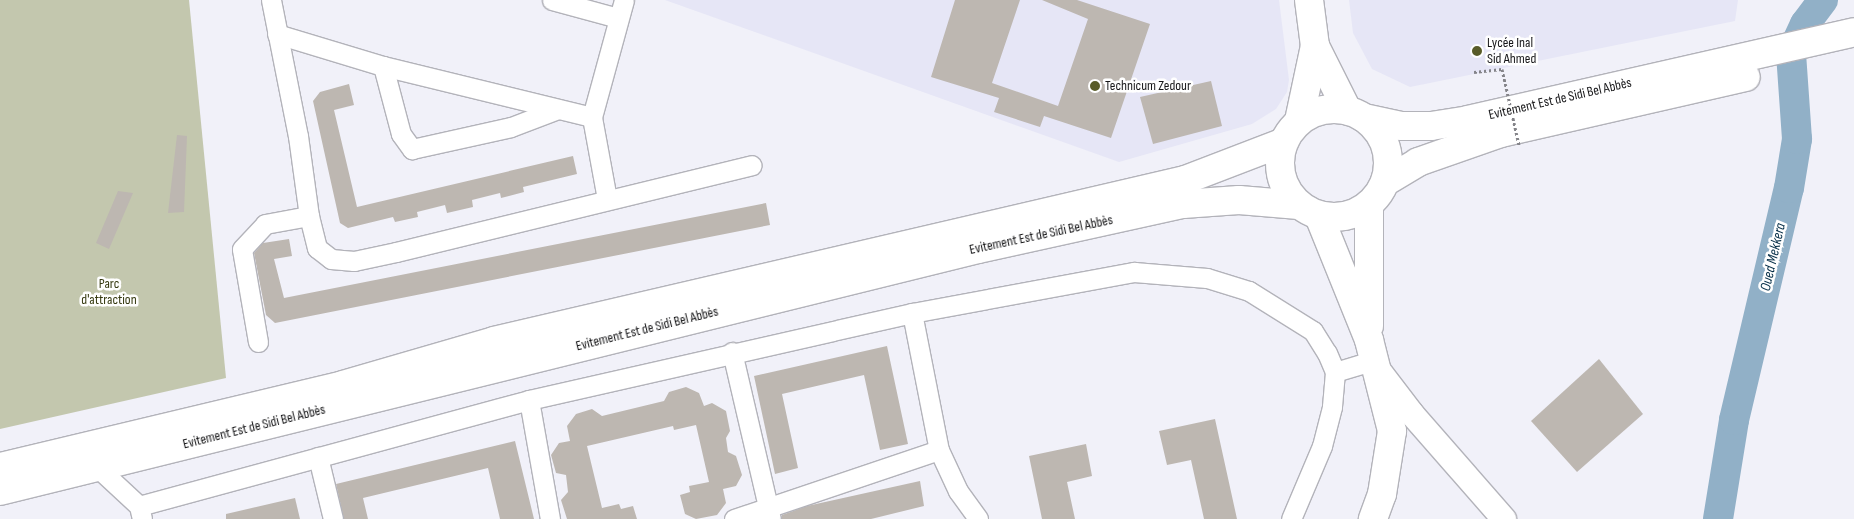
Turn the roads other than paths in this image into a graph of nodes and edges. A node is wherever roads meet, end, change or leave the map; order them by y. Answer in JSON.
{"nodes":[{"id":1,"x":270,"y":0,"type":"edge"},
{"id":2,"x":552,"y":0,"type":"edge"},
{"id":3,"x":1309,"y":0,"type":"edge"},
{"id":4,"x":621,"y":9,"type":"edge"},
{"id":5,"x":277,"y":34,"type":"junction"},
{"id":6,"x":1846,"y":44,"type":"edge"},
{"id":7,"x":1316,"y":46,"type":"junction"},
{"id":8,"x":1758,"y":64,"type":"junction"},
{"id":9,"x":383,"y":66,"type":"junction"},
{"id":10,"x":558,"y":109,"type":"junction"},
{"id":11,"x":1356,"y":114,"type":"junction"},
{"id":12,"x":592,"y":117,"type":"junction"},
{"id":13,"x":1291,"y":132,"type":"junction"},
{"id":14,"x":752,"y":164,"type":"dead end"},
{"id":15,"x":1384,"y":182,"type":"junction"},
{"id":16,"x":607,"y":199,"type":"junction"},
{"id":17,"x":1369,"y":205,"type":"junction"},
{"id":18,"x":1309,"y":210,"type":"junction"},
{"id":19,"x":309,"y":216,"type":"junction"},
{"id":20,"x":912,"y":313,"type":"junction"},
{"id":21,"x":258,"y":342,"type":"dead end"},
{"id":22,"x":732,"y":352,"type":"junction"},
{"id":23,"x":1374,"y":356,"type":"junction"},
{"id":24,"x":1335,"y":372,"type":"junction"},
{"id":25,"x":529,"y":400,"type":"junction"},
{"id":26,"x":939,"y":450,"type":"junction"},
{"id":27,"x":318,"y":457,"type":"junction"},
{"id":28,"x":0,"y":467,"type":"edge"},
{"id":29,"x":97,"y":467,"type":"junction"},
{"id":30,"x":0,"y":491,"type":"edge"},
{"id":31,"x":141,"y":512,"type":"edge"},
{"id":32,"x":770,"y":514,"type":"edge"},
{"id":33,"x":333,"y":519,"type":"edge"},
{"id":34,"x":550,"y":519,"type":"edge"},
{"id":35,"x":734,"y":519,"type":"edge"},
{"id":36,"x":978,"y":519,"type":"edge"},
{"id":37,"x":1291,"y":519,"type":"edge"},
{"id":38,"x":1373,"y":519,"type":"edge"},
{"id":39,"x":1504,"y":519,"type":"edge"}],
"edges":[{"from":1,"to":5,"type":"street"},
{"from":2,"to":4,"type":"street"},
{"from":3,"to":7,"type":"main road"},
{"from":4,"to":12,"type":"street"},
{"from":5,"to":9,"type":"street"},
{"from":5,"to":19,"type":"street"},
{"from":6,"to":8,"type":"main road"},
{"from":7,"to":11,"type":"main road"},
{"from":7,"to":13,"type":"main road"},
{"from":8,"to":11,"type":"main road","name":"Evitement Est de Sidi Bel Abbès"},
{"from":8,"to":15,"type":"main road","name":"Evitement Est de Sidi Bel Abbès"},
{"from":9,"to":10,"type":"street"},
{"from":9,"to":10,"type":"street"},
{"from":10,"to":12,"type":"street"},
{"from":11,"to":13,"type":"main road"},
{"from":11,"to":15,"type":"main road"},
{"from":12,"to":16,"type":"street"},
{"from":13,"to":18,"type":"main road"},
{"from":13,"to":28,"type":"main road","name":"Evitement Est de Sidi Bel Abbès"},
{"from":14,"to":16,"type":"street"},
{"from":15,"to":17,"type":"main road"},
{"from":16,"to":19,"type":"street"},
{"from":17,"to":18,"type":"main road"},
{"from":17,"to":23,"type":"main road"},
{"from":18,"to":23,"type":"main road"},
{"from":18,"to":29,"type":"main road","name":"Evitement Est de Sidi Bel Abbès"},
{"from":19,"to":21,"type":"street"},
{"from":20,"to":22,"type":"street"},
{"from":20,"to":24,"type":"street"},
{"from":20,"to":26,"type":"street"},
{"from":22,"to":25,"type":"street"},
{"from":22,"to":32,"type":"street"},
{"from":23,"to":24,"type":"street"},
{"from":23,"to":38,"type":"main road"},
{"from":23,"to":39,"type":"street"},
{"from":24,"to":37,"type":"street"},
{"from":25,"to":27,"type":"street"},
{"from":25,"to":34,"type":"street"},
{"from":26,"to":32,"type":"street"},
{"from":26,"to":36,"type":"street"},
{"from":27,"to":31,"type":"street"},
{"from":27,"to":33,"type":"street"},
{"from":29,"to":30,"type":"main road","name":"Evitement Est de Sidi Bel Abbès"},
{"from":29,"to":31,"type":"street"},
{"from":32,"to":35,"type":"street"}]}
